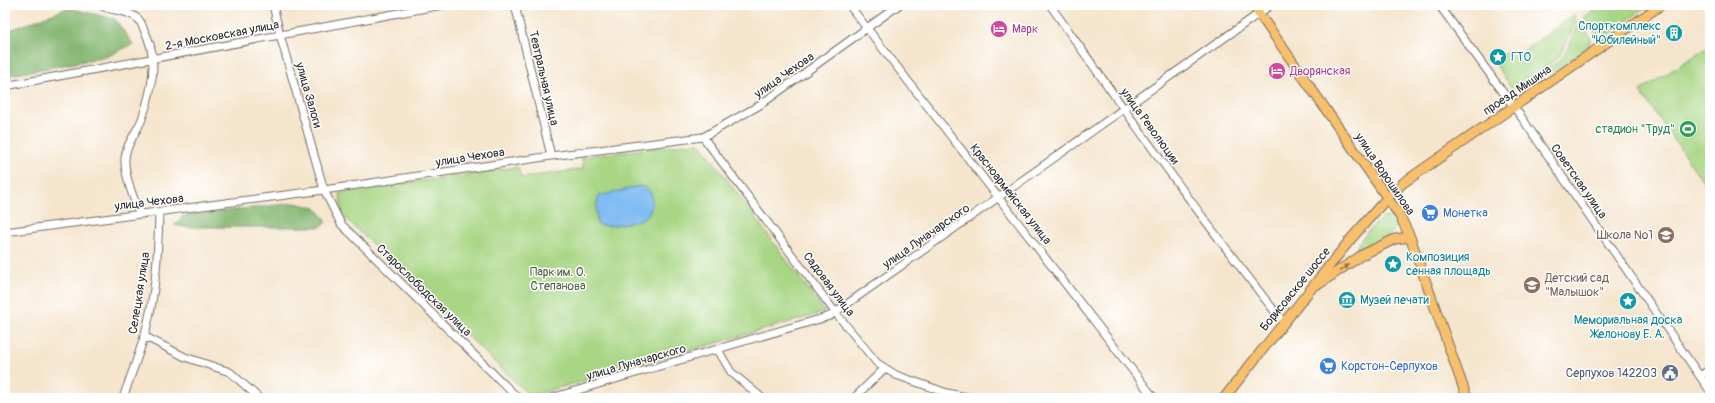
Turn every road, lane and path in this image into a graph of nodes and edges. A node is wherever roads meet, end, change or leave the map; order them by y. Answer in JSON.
{"nodes":[{"id":1,"x":100,"y":5,"type":"edge"},
{"id":2,"x":273,"y":5,"type":"edge"},
{"id":3,"x":442,"y":5,"type":"edge"},
{"id":4,"x":515,"y":5,"type":"edge"},
{"id":5,"x":849,"y":5,"type":"edge"},
{"id":6,"x":899,"y":5,"type":"edge"},
{"id":7,"x":1050,"y":5,"type":"edge"},
{"id":8,"x":1253,"y":5,"type":"edge"},
{"id":9,"x":1271,"y":5,"type":"edge"},
{"id":10,"x":1439,"y":5,"type":"edge"},
{"id":11,"x":1661,"y":5,"type":"edge"},
{"id":12,"x":1260,"y":14,"type":"junction"},
{"id":13,"x":867,"y":29,"type":"junction"},
{"id":14,"x":280,"y":35,"type":"junction"},
{"id":15,"x":153,"y":59,"type":"junction"},
{"id":16,"x":5,"y":86,"type":"edge"},
{"id":17,"x":1514,"y":106,"type":"junction"},
{"id":18,"x":1124,"y":110,"type":"junction"},
{"id":19,"x":703,"y":137,"type":"junction"},
{"id":20,"x":551,"y":156,"type":"junction"},
{"id":21,"x":324,"y":190,"type":"junction"},
{"id":22,"x":1000,"y":197,"type":"junction"},
{"id":23,"x":1387,"y":198,"type":"junction"},
{"id":24,"x":158,"y":212,"type":"junction"},
{"id":25,"x":140,"y":214,"type":"junction"},
{"id":26,"x":5,"y":232,"type":"edge"},
{"id":27,"x":1410,"y":237,"type":"junction"},
{"id":28,"x":1350,"y":240,"type":"junction"},
{"id":29,"x":1362,"y":255,"type":"junction"},
{"id":30,"x":1312,"y":290,"type":"junction"},
{"id":31,"x":835,"y":312,"type":"junction"},
{"id":32,"x":1284,"y":323,"type":"junction"},
{"id":33,"x":144,"y":336,"type":"junction"},
{"id":34,"x":718,"y":350,"type":"junction"},
{"id":35,"x":884,"y":369,"type":"junction"},
{"id":36,"x":1710,"y":369,"type":"edge"},
{"id":37,"x":1700,"y":376,"type":"junction"},
{"id":38,"x":1710,"y":392,"type":"edge"},
{"id":39,"x":574,"y":395,"type":"edge"},
{"id":40,"x":956,"y":396,"type":"edge"},
{"id":41,"x":123,"y":398,"type":"edge"},
{"id":42,"x":259,"y":398,"type":"edge"},
{"id":43,"x":518,"y":398,"type":"edge"},
{"id":44,"x":551,"y":398,"type":"edge"},
{"id":45,"x":762,"y":398,"type":"edge"},
{"id":46,"x":854,"y":398,"type":"edge"},
{"id":47,"x":972,"y":398,"type":"edge"},
{"id":48,"x":1154,"y":398,"type":"edge"},
{"id":49,"x":1224,"y":398,"type":"edge"},
{"id":50,"x":1467,"y":398,"type":"edge"}],
"edges":[{"from":1,"to":15,"type":"street"},
{"from":2,"to":14,"type":"street","name":"улица Залоги"},
{"from":3,"to":14,"type":"street","name":"2-я Московская улица"},
{"from":4,"to":20,"type":"street","name":"Театральная улица"},
{"from":5,"to":13,"type":"street","name":"Красноармейская улица"},
{"from":6,"to":13,"type":"street","name":"улица Чехова"},
{"from":7,"to":18,"type":"street","name":"улица Революции"},
{"from":8,"to":12,"type":"main road","name":"улица Ворошилова"},
{"from":9,"to":12,"type":"street","name":"улица Луначарского"},
{"from":10,"to":17,"type":"street","name":"Советская улица"},
{"from":11,"to":17,"type":"main road","name":"проезд Мишина"},
{"from":12,"to":18,"type":"street","name":"улица Луначарского"},
{"from":12,"to":23,"type":"main road","name":"улица Ворошилова"},
{"from":13,"to":19,"type":"street","name":"улица Чехова"},
{"from":13,"to":22,"type":"street","name":"Красноармейская улица"},
{"from":14,"to":15,"type":"street","name":"2-я Московская улица"},
{"from":14,"to":21,"type":"street","name":"улица Залоги"},
{"from":15,"to":16,"type":"street","name":"2-я Московская улица"},
{"from":15,"to":25,"type":"street"},
{"from":17,"to":23,"type":"main road","name":"проезд Мишина"},
{"from":17,"to":37,"type":"street","name":"Советская улица"},
{"from":18,"to":22,"type":"street","name":"улица Луначарского"},
{"from":18,"to":32,"type":"street","name":"улица Революции"},
{"from":19,"to":20,"type":"street","name":"улица Чехова"},
{"from":19,"to":31,"type":"street","name":"Садовая улица"},
{"from":20,"to":21,"type":"street","name":"улица Чехова"},
{"from":21,"to":24,"type":"street","name":"улица Чехова"},
{"from":21,"to":43,"type":"street","name":"Старослободская улица"},
{"from":22,"to":31,"type":"street","name":"улица Луначарского"},
{"from":22,"to":48,"type":"street","name":"Красноармейская улица"},
{"from":23,"to":27,"type":"main road","name":"улица Ворошилова"},
{"from":23,"to":28,"type":"main road","name":"Борисовское шоссе"},
{"from":24,"to":25,"type":"street","name":"улица Чехова"},
{"from":24,"to":33,"type":"street","name":"Селецкая улица"},
{"from":25,"to":26,"type":"street","name":"улица Чехова"},
{"from":27,"to":29,"type":"main road"},
{"from":27,"to":50,"type":"main road","name":"улица Ворошилова"},
{"from":28,"to":29,"type":"main road"},
{"from":28,"to":30,"type":"main road","name":"Борисовское шоссе"},
{"from":30,"to":29,"type":"main road","one_way":true},
{"from":30,"to":32,"type":"main road","name":"Борисовское шоссе"},
{"from":31,"to":34,"type":"street","name":"улица Луначарского"},
{"from":31,"to":35,"type":"street","name":"Садовая улица"},
{"from":32,"to":49,"type":"main road","name":"Борисовское шоссе"},
{"from":33,"to":41,"type":"street","name":"Селецкая улица"},
{"from":33,"to":42,"type":"street"},
{"from":34,"to":39,"type":"street","name":"улица Луначарского"},
{"from":34,"to":45,"type":"street"},
{"from":35,"to":40,"type":"street","name":"Садовая улица"},
{"from":35,"to":46,"type":"street"},
{"from":36,"to":37,"type":"street"},
{"from":37,"to":38,"type":"street","name":"Советская улица"},
{"from":39,"to":44,"type":"street","name":"улица Луначарского"},
{"from":40,"to":47,"type":"street","name":"Садовая улица"}]}
